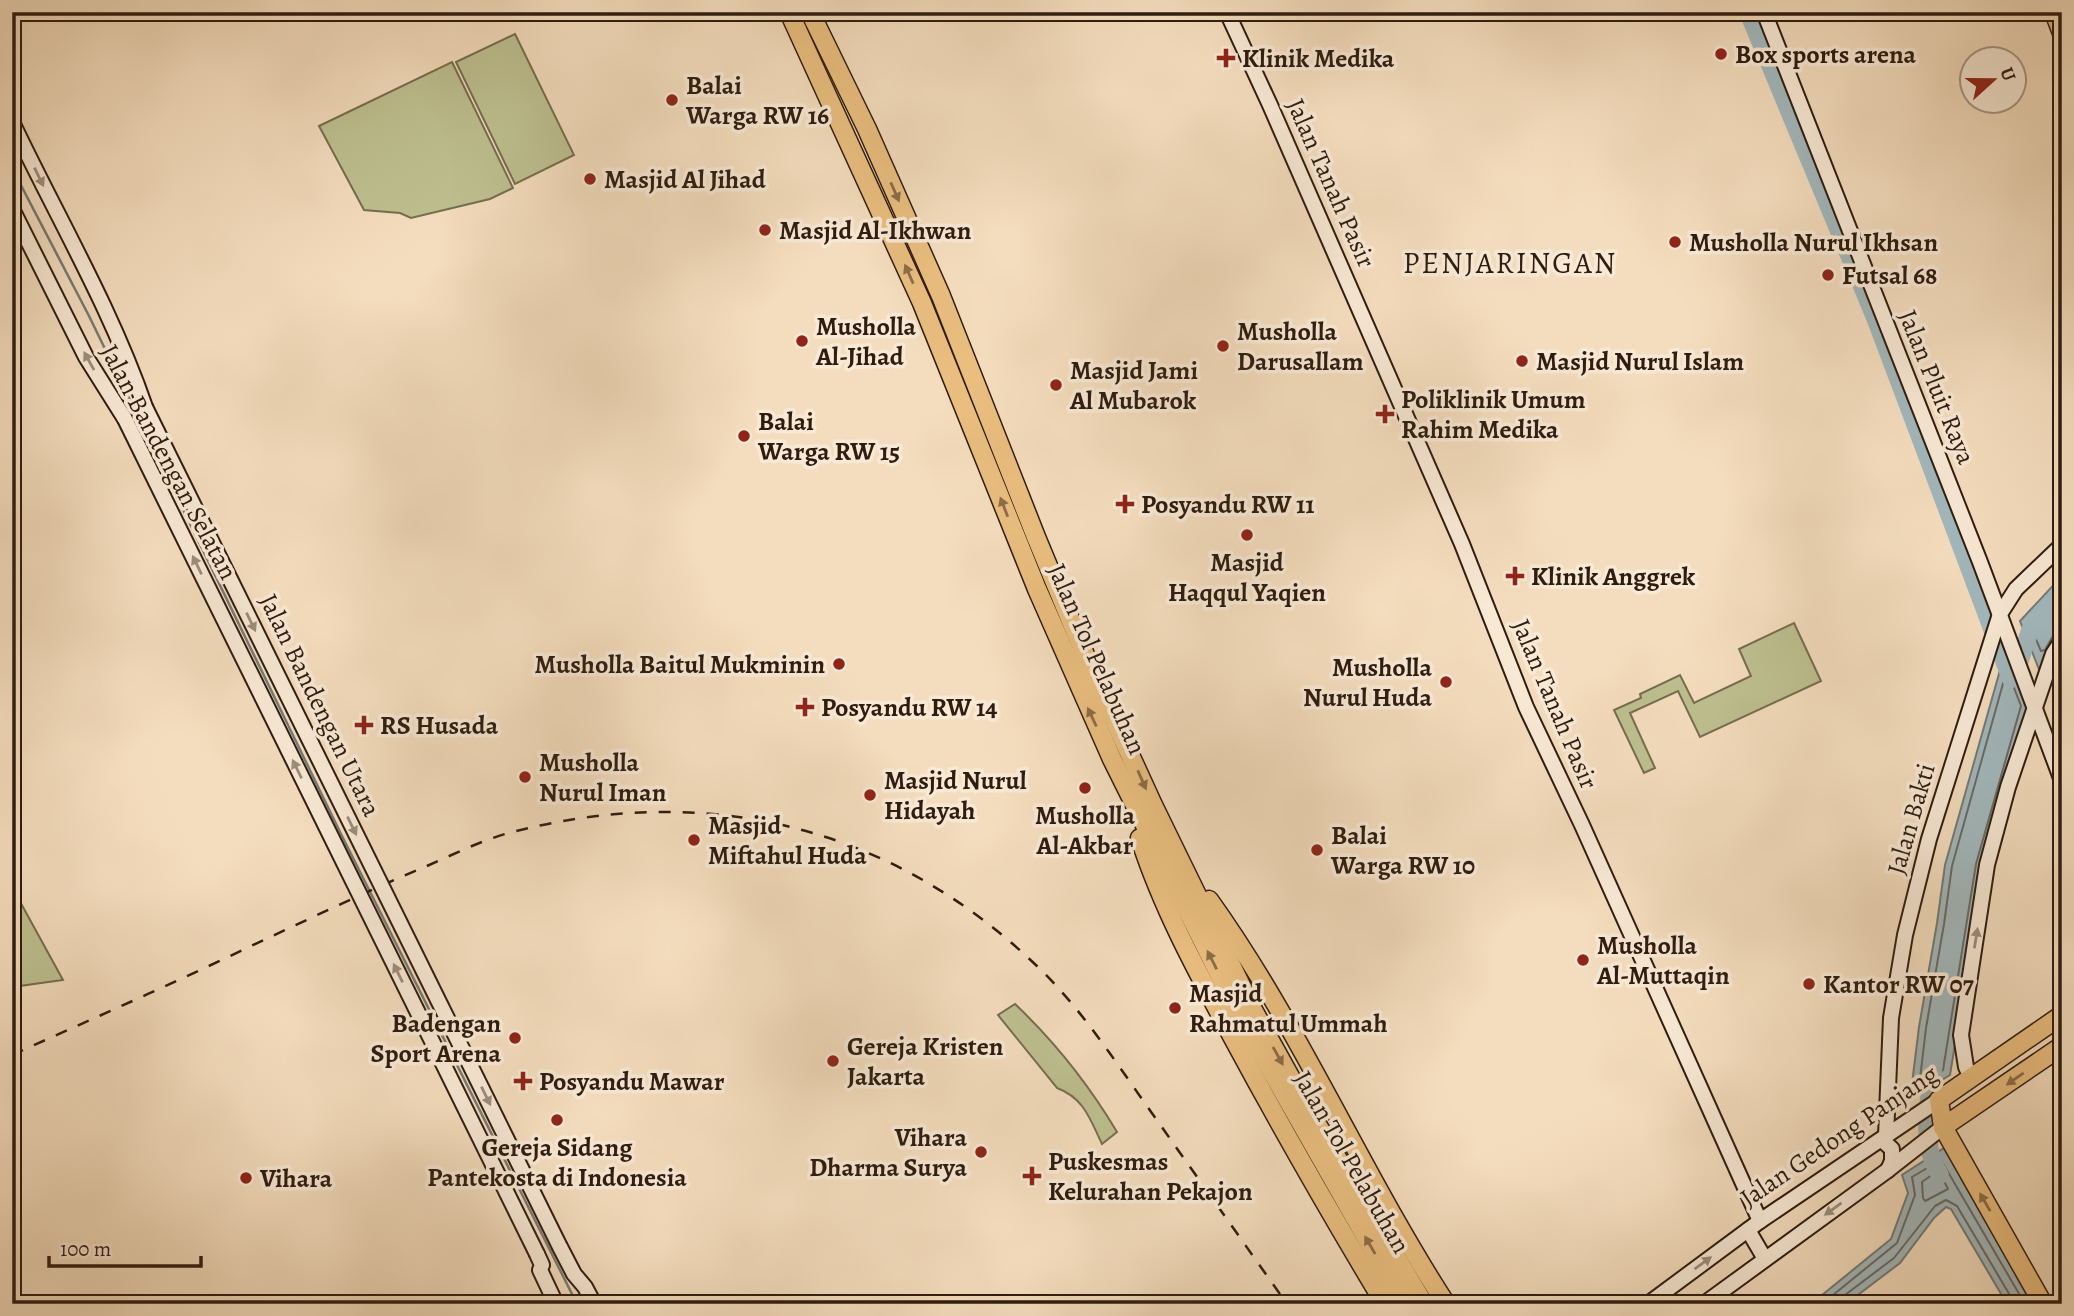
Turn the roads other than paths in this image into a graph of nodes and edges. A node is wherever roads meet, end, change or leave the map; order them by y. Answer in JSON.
{"nodes":[{"id":1,"x":810,"y":12,"type":"edge"},
{"id":2,"x":822,"y":12,"type":"edge"},
{"id":3,"x":1227,"y":12,"type":"edge"},
{"id":4,"x":1764,"y":12,"type":"edge"},
{"id":5,"x":2054,"y":12,"type":"edge"},
{"id":6,"x":790,"y":17,"type":"edge"},
{"id":7,"x":2062,"y":33,"type":"edge"},
{"id":8,"x":12,"y":122,"type":"edge"},
{"id":9,"x":867,"y":129,"type":"junction"},
{"id":10,"x":12,"y":209,"type":"edge"},
{"id":11,"x":2062,"y":545,"type":"edge"},
{"id":12,"x":2000,"y":614,"type":"junction"},
{"id":13,"x":2000,"y":631,"type":"junction"},
{"id":14,"x":2062,"y":640,"type":"edge"},
{"id":15,"x":2033,"y":700,"type":"junction"},
{"id":16,"x":1121,"y":778,"type":"junction"},
{"id":17,"x":2062,"y":780,"type":"edge"},
{"id":18,"x":1183,"y":863,"type":"junction"},
{"id":19,"x":2062,"y":1015,"type":"edge"},
{"id":20,"x":2062,"y":1046,"type":"edge"},
{"id":21,"x":1971,"y":1077,"type":"junction"},
{"id":22,"x":1936,"y":1102,"type":"junction"},
{"id":23,"x":1937,"y":1132,"type":"junction"},
{"id":24,"x":1888,"y":1135,"type":"junction"},
{"id":25,"x":1893,"y":1166,"type":"junction"},
{"id":26,"x":1754,"y":1226,"type":"junction"},
{"id":27,"x":1765,"y":1259,"type":"junction"},
{"id":28,"x":556,"y":1304,"type":"edge"},
{"id":29,"x":594,"y":1304,"type":"edge"},
{"id":30,"x":1385,"y":1304,"type":"edge"},
{"id":31,"x":1404,"y":1304,"type":"edge"},
{"id":32,"x":1424,"y":1304,"type":"edge"},
{"id":33,"x":1446,"y":1304,"type":"edge"},
{"id":34,"x":1648,"y":1304,"type":"edge"},
{"id":35,"x":1704,"y":1304,"type":"edge"},
{"id":36,"x":2043,"y":1304,"type":"edge"}],
"edges":[{"from":1,"to":9,"type":"highway","name":"Jalan Tol Pelabuhan"},
{"from":2,"to":9,"type":"highway"},
{"from":3,"to":26,"type":"main road","name":"Jalan Tanah Pasir"},
{"from":4,"to":12,"type":"main road","name":"Jalan Pluit Raya"},
{"from":5,"to":7,"type":"highway"},
{"from":16,"to":6,"type":"highway","name":"Jalan Tol Pelabuhan","one_way":true},
{"from":8,"to":29,"type":"main road","name":"Jalan Bandengan Utara","one_way":true,"bridge":true},
{"from":9,"to":18,"type":"highway","name":"Jalan Tol Pelabuhan","one_way":true},
{"from":28,"to":10,"type":"main road","name":"Jalan Bandengan Selatan","one_way":true,"bridge":true},
{"from":11,"to":12,"type":"main road","name":"Jalan Bakti"},
{"from":12,"to":13,"type":"main road","name":"Jalan Bakti"},
{"from":13,"to":15,"type":"main road"},
{"from":13,"to":24,"type":"main road","name":"Jalan Bakti"},
{"from":14,"to":15,"type":"main road"},
{"from":15,"to":17,"type":"main road"},
{"from":21,"to":15,"type":"main road","one_way":true},
{"from":16,"to":30,"type":"highway"},
{"from":31,"to":16,"type":"highway","name":"Jalan Tol Pelabuhan","one_way":true},
{"from":18,"to":32,"type":"highway","name":"Jalan Tol Pelabuhan","one_way":true},
{"from":18,"to":33,"type":"highway"},
{"from":19,"to":21,"type":"highway","name":"Jalan Gedong Panjang"},
{"from":20,"to":23,"type":"highway","name":"Jalan Gedong Panjang","one_way":true},
{"from":21,"to":22,"type":"highway","name":"Jalan Gedong Panjang"},
{"from":22,"to":23,"type":"highway"},
{"from":22,"to":24,"type":"main road","name":"Jalan Gedong Panjang"},
{"from":23,"to":25,"type":"main road","name":"Jalan Gedong Panjang"},
{"from":36,"to":23,"type":"highway","one_way":true},
{"from":24,"to":25,"type":"main road","name":"Jalan Bakti"},
{"from":24,"to":26,"type":"main road","name":"Jalan Gedong Panjang"},
{"from":25,"to":27,"type":"main road","name":"Jalan Gedong Panjang","one_way":true},
{"from":26,"to":27,"type":"main road","name":"Jalan Tanah Pasir"},
{"from":34,"to":26,"type":"main road","name":"Jalan Gedong Panjang","one_way":true},
{"from":27,"to":35,"type":"main road","name":"Jalan Gedong Panjang"}]}
